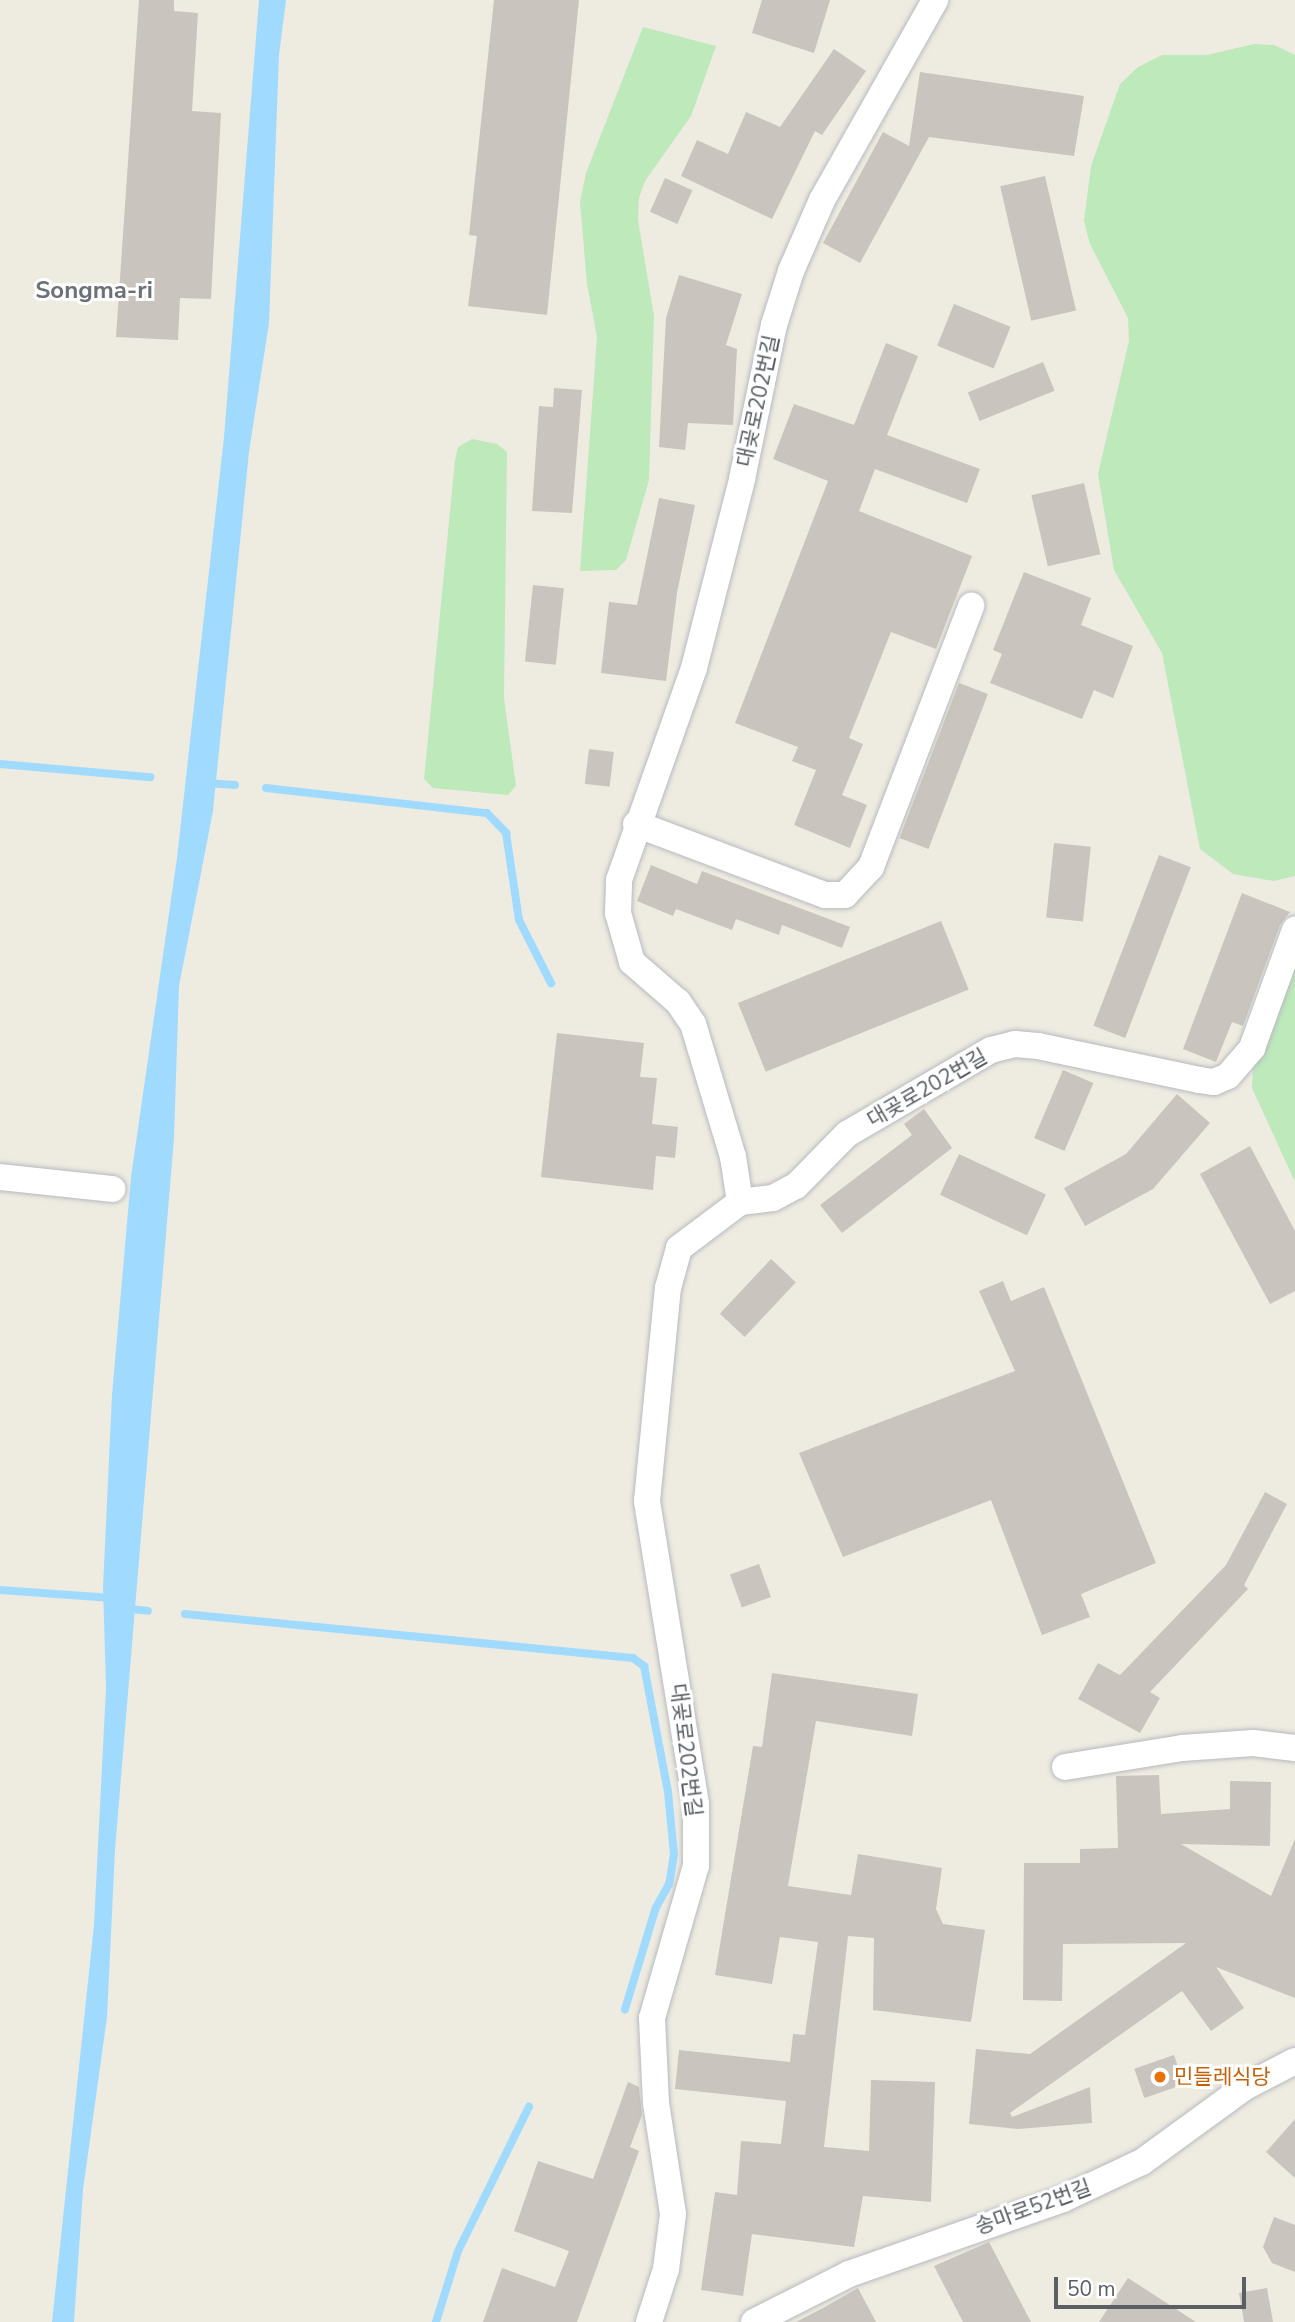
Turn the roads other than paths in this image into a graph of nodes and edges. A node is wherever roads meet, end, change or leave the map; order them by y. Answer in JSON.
{"nodes":[{"id":1,"x":935,"y":0,"type":"edge"},
{"id":2,"x":971,"y":606,"type":"dead end"},
{"id":3,"x":636,"y":824,"type":"junction"},
{"id":4,"x":1295,"y":930,"type":"edge"},
{"id":5,"x":0,"y":1177,"type":"edge"},
{"id":6,"x":112,"y":1189,"type":"dead end"},
{"id":7,"x":740,"y":1202,"type":"junction"},
{"id":8,"x":1295,"y":1748,"type":"edge"},
{"id":9,"x":1065,"y":1768,"type":"dead end"},
{"id":10,"x":1295,"y":2062,"type":"edge"},
{"id":11,"x":649,"y":2322,"type":"edge"},
{"id":12,"x":754,"y":2322,"type":"edge"}],
"edges":[{"from":1,"to":3,"type":"street","name":"대곶로202번길"},
{"from":2,"to":3,"type":"street"},
{"from":3,"to":7,"type":"street","name":"대곶로202번길"},
{"from":4,"to":7,"type":"street","name":"대곶로202번길"},
{"from":5,"to":6,"type":"street"},
{"from":7,"to":11,"type":"street","name":"대곶로202번길"},
{"from":8,"to":9,"type":"street"},
{"from":10,"to":12,"type":"street","name":"송마로52번길"}]}
